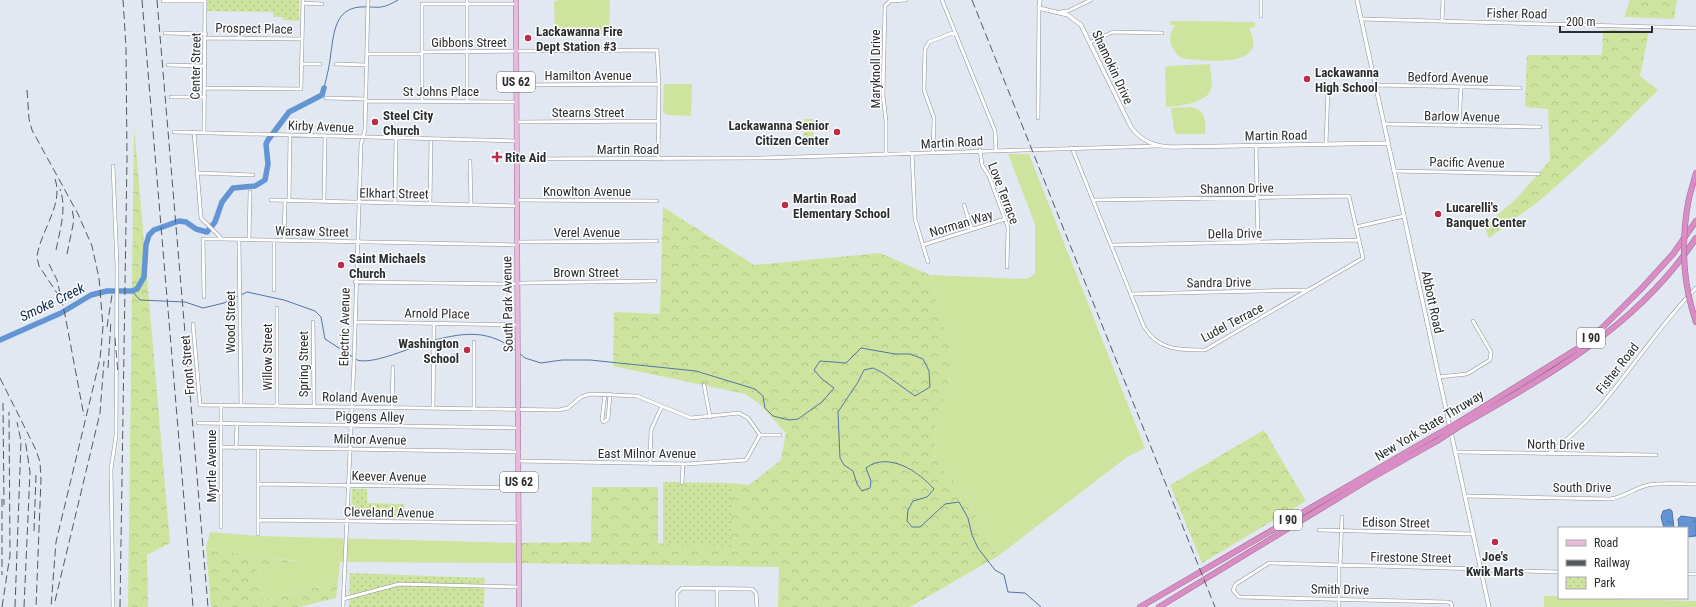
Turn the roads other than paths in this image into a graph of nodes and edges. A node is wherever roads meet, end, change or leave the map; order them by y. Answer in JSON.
{"nodes":[{"id":1,"x":206,"y":0,"type":"edge"},
{"id":2,"x":906,"y":0,"type":"edge"},
{"id":3,"x":942,"y":0,"type":"edge"},
{"id":4,"x":1040,"y":0,"type":"edge"},
{"id":5,"x":1091,"y":0,"type":"edge"},
{"id":6,"x":1261,"y":0,"type":"edge"},
{"id":7,"x":1357,"y":0,"type":"edge"},
{"id":8,"x":1442,"y":0,"type":"edge"},
{"id":9,"x":163,"y":1,"type":"edge"},
{"id":10,"x":368,"y":1,"type":"edge"},
{"id":11,"x":303,"y":2,"type":"edge"},
{"id":12,"x":467,"y":2,"type":"edge"},
{"id":13,"x":516,"y":2,"type":"edge"},
{"id":14,"x":322,"y":4,"type":"dead end"},
{"id":15,"x":1039,"y":8,"type":"junction"},
{"id":16,"x":1060,"y":12,"type":"junction"},
{"id":17,"x":1261,"y":16,"type":"dead end"},
{"id":18,"x":1361,"y":19,"type":"junction"},
{"id":19,"x":1442,"y":21,"type":"junction"},
{"id":20,"x":1696,"y":28,"type":"edge"},
{"id":21,"x":955,"y":32,"type":"junction"},
{"id":22,"x":165,"y":33,"type":"dead end"},
{"id":23,"x":1162,"y":33,"type":"dead end"},
{"id":24,"x":205,"y":36,"type":"junction"},
{"id":25,"x":302,"y":39,"type":"junction"},
{"id":26,"x":1090,"y":42,"type":"junction"},
{"id":27,"x":467,"y":52,"type":"junction"},
{"id":28,"x":516,"y":52,"type":"junction"},
{"id":29,"x":422,"y":53,"type":"junction"},
{"id":30,"x":367,"y":54,"type":"junction"},
{"id":31,"x":302,"y":64,"type":"junction"},
{"id":32,"x":320,"y":64,"type":"dead end"},
{"id":33,"x":336,"y":64,"type":"dead end"},
{"id":34,"x":168,"y":65,"type":"dead end"},
{"id":35,"x":367,"y":65,"type":"junction"},
{"id":36,"x":205,"y":66,"type":"junction"},
{"id":37,"x":659,"y":84,"type":"junction"},
{"id":38,"x":516,"y":85,"type":"junction"},
{"id":39,"x":1376,"y":86,"type":"junction"},
{"id":40,"x":1460,"y":87,"type":"junction"},
{"id":41,"x":205,"y":88,"type":"junction"},
{"id":42,"x":1520,"y":88,"type":"dead end"},
{"id":43,"x":171,"y":97,"type":"dead end"},
{"id":44,"x":205,"y":97,"type":"junction"},
{"id":45,"x":326,"y":98,"type":"dead end"},
{"id":46,"x":366,"y":100,"type":"junction"},
{"id":47,"x":422,"y":101,"type":"junction"},
{"id":48,"x":467,"y":101,"type":"junction"},
{"id":49,"x":516,"y":102,"type":"junction"},
{"id":50,"x":1038,"y":118,"type":"dead end"},
{"id":51,"x":659,"y":121,"type":"junction"},
{"id":52,"x":516,"y":122,"type":"junction"},
{"id":53,"x":1384,"y":124,"type":"junction"},
{"id":54,"x":1459,"y":126,"type":"junction"},
{"id":55,"x":1540,"y":127,"type":"dead end"},
{"id":56,"x":174,"y":132,"type":"dead end"},
{"id":57,"x":194,"y":132,"type":"junction"},
{"id":58,"x":204,"y":133,"type":"junction"},
{"id":59,"x":290,"y":135,"type":"junction"},
{"id":60,"x":325,"y":136,"type":"junction"},
{"id":61,"x":363,"y":137,"type":"junction"},
{"id":62,"x":396,"y":138,"type":"junction"},
{"id":63,"x":431,"y":139,"type":"junction"},
{"id":64,"x":516,"y":141,"type":"junction"},
{"id":65,"x":1388,"y":143,"type":"junction"},
{"id":66,"x":1326,"y":144,"type":"junction"},
{"id":67,"x":1159,"y":146,"type":"junction"},
{"id":68,"x":1256,"y":146,"type":"junction"},
{"id":69,"x":1072,"y":148,"type":"junction"},
{"id":70,"x":980,"y":150,"type":"junction"},
{"id":71,"x":996,"y":150,"type":"junction"},
{"id":72,"x":933,"y":153,"type":"junction"},
{"id":73,"x":886,"y":154,"type":"junction"},
{"id":74,"x":912,"y":154,"type":"junction"},
{"id":75,"x":658,"y":158,"type":"junction"},
{"id":76,"x":516,"y":159,"type":"junction"},
{"id":77,"x":470,"y":161,"type":"dead end"},
{"id":78,"x":113,"y":166,"type":"dead end"},
{"id":79,"x":1394,"y":171,"type":"junction"},
{"id":80,"x":198,"y":173,"type":"junction"},
{"id":81,"x":1696,"y":173,"type":"edge"},
{"id":82,"x":1539,"y":174,"type":"dead end"},
{"id":83,"x":253,"y":175,"type":"dead end"},
{"id":84,"x":250,"y":192,"type":"dead end"},
{"id":85,"x":1257,"y":197,"type":"junction"},
{"id":86,"x":271,"y":200,"type":"dead end"},
{"id":87,"x":1093,"y":200,"type":"junction"},
{"id":88,"x":287,"y":201,"type":"junction"},
{"id":89,"x":657,"y":201,"type":"dead end"},
{"id":90,"x":324,"y":202,"type":"junction"},
{"id":91,"x":359,"y":202,"type":"junction"},
{"id":92,"x":395,"y":203,"type":"junction"},
{"id":93,"x":517,"y":203,"type":"junction"},
{"id":94,"x":430,"y":204,"type":"junction"},
{"id":95,"x":964,"y":204,"type":"dead end"},
{"id":96,"x":470,"y":205,"type":"junction"},
{"id":97,"x":1404,"y":216,"type":"junction"},
{"id":98,"x":1005,"y":219,"type":"junction"},
{"id":99,"x":1696,"y":221,"type":"edge"},
{"id":100,"x":1356,"y":227,"type":"junction"},
{"id":101,"x":972,"y":230,"type":"junction"},
{"id":102,"x":1696,"y":238,"type":"edge"},
{"id":103,"x":222,"y":239,"type":"junction"},
{"id":104,"x":239,"y":240,"type":"junction"},
{"id":105,"x":250,"y":240,"type":"junction"},
{"id":106,"x":274,"y":240,"type":"junction"},
{"id":107,"x":284,"y":240,"type":"junction"},
{"id":108,"x":1359,"y":240,"type":"junction"},
{"id":109,"x":657,"y":241,"type":"dead end"},
{"id":110,"x":357,"y":242,"type":"junction"},
{"id":111,"x":1258,"y":242,"type":"junction"},
{"id":112,"x":517,"y":244,"type":"junction"},
{"id":113,"x":923,"y":245,"type":"junction"},
{"id":114,"x":1111,"y":245,"type":"junction"},
{"id":115,"x":928,"y":262,"type":"dead end"},
{"id":116,"x":1007,"y":267,"type":"dead end"},
{"id":117,"x":655,"y":281,"type":"dead end"},
{"id":118,"x":355,"y":282,"type":"junction"},
{"id":119,"x":518,"y":284,"type":"junction"},
{"id":120,"x":1696,"y":288,"type":"edge"},
{"id":121,"x":274,"y":290,"type":"dead end"},
{"id":122,"x":1308,"y":290,"type":"junction"},
{"id":123,"x":1131,"y":294,"type":"junction"},
{"id":124,"x":204,"y":297,"type":"dead end"},
{"id":125,"x":277,"y":308,"type":"dead end"},
{"id":126,"x":1472,"y":320,"type":"dead end"},
{"id":127,"x":313,"y":322,"type":"dead end"},
{"id":128,"x":355,"y":322,"type":"junction"},
{"id":129,"x":1696,"y":322,"type":"edge"},
{"id":130,"x":434,"y":323,"type":"junction"},
{"id":131,"x":193,"y":324,"type":"dead end"},
{"id":132,"x":518,"y":324,"type":"junction"},
{"id":133,"x":474,"y":342,"type":"dead end"},
{"id":134,"x":393,"y":367,"type":"dead end"},
{"id":135,"x":1439,"y":377,"type":"junction"},
{"id":136,"x":704,"y":385,"type":"dead end"},
{"id":137,"x":605,"y":394,"type":"junction"},
{"id":138,"x":610,"y":394,"type":"junction"},
{"id":139,"x":200,"y":405,"type":"joint"},
{"id":140,"x":221,"y":405,"type":"junction"},
{"id":141,"x":240,"y":405,"type":"junction"},
{"id":142,"x":277,"y":406,"type":"junction"},
{"id":143,"x":314,"y":406,"type":"junction"},
{"id":144,"x":662,"y":406,"type":"junction"},
{"id":145,"x":351,"y":407,"type":"junction"},
{"id":146,"x":392,"y":407,"type":"junction"},
{"id":147,"x":433,"y":408,"type":"junction"},
{"id":148,"x":474,"y":409,"type":"junction"},
{"id":149,"x":519,"y":410,"type":"junction"},
{"id":150,"x":710,"y":417,"type":"junction"},
{"id":151,"x":198,"y":423,"type":"dead end"},
{"id":152,"x":221,"y":424,"type":"junction"},
{"id":153,"x":237,"y":424,"type":"junction"},
{"id":154,"x":1459,"y":424,"type":"junction"},
{"id":155,"x":351,"y":426,"type":"junction"},
{"id":156,"x":519,"y":428,"type":"junction"},
{"id":157,"x":760,"y":435,"type":"junction"},
{"id":158,"x":780,"y":435,"type":"dead end"},
{"id":159,"x":1436,"y":438,"type":"junction"},
{"id":160,"x":221,"y":448,"type":"junction"},
{"id":161,"x":236,"y":448,"type":"junction"},
{"id":162,"x":258,"y":448,"type":"junction"},
{"id":163,"x":349,"y":449,"type":"junction"},
{"id":164,"x":519,"y":452,"type":"junction"},
{"id":165,"x":1456,"y":452,"type":"junction"},
{"id":166,"x":1548,"y":454,"type":"junction"},
{"id":167,"x":1656,"y":455,"type":"dead end"},
{"id":168,"x":519,"y":461,"type":"junction"},
{"id":169,"x":650,"y":463,"type":"junction"},
{"id":170,"x":683,"y":464,"type":"junction"},
{"id":171,"x":682,"y":483,"type":"dead end"},
{"id":172,"x":258,"y":484,"type":"junction"},
{"id":173,"x":1696,"y":484,"type":"edge"},
{"id":174,"x":348,"y":486,"type":"junction"},
{"id":175,"x":519,"y":488,"type":"junction"},
{"id":176,"x":1465,"y":496,"type":"junction"},
{"id":177,"x":1342,"y":516,"type":"dead end"},
{"id":178,"x":258,"y":520,"type":"junction"},
{"id":179,"x":346,"y":521,"type":"junction"},
{"id":180,"x":519,"y":523,"type":"junction"},
{"id":181,"x":221,"y":527,"type":"dead end"},
{"id":182,"x":1318,"y":530,"type":"dead end"},
{"id":183,"x":1341,"y":531,"type":"junction"},
{"id":184,"x":258,"y":534,"type":"dead end"},
{"id":185,"x":1474,"y":534,"type":"junction"},
{"id":186,"x":1340,"y":565,"type":"junction"},
{"id":187,"x":1481,"y":569,"type":"junction"},
{"id":188,"x":1558,"y":572,"type":"edge"},
{"id":189,"x":519,"y":586,"type":"junction"},
{"id":190,"x":1233,"y":586,"type":"joint"},
{"id":191,"x":717,"y":588,"type":"junction"},
{"id":192,"x":1339,"y":599,"type":"junction"},
{"id":193,"x":343,"y":600,"type":"junction"},
{"id":194,"x":113,"y":607,"type":"edge"},
{"id":195,"x":343,"y":607,"type":"edge"},
{"id":196,"x":519,"y":607,"type":"edge"},
{"id":197,"x":677,"y":607,"type":"edge"},
{"id":198,"x":717,"y":607,"type":"edge"},
{"id":199,"x":756,"y":607,"type":"edge"},
{"id":200,"x":1140,"y":607,"type":"edge"},
{"id":201,"x":1159,"y":607,"type":"edge"},
{"id":202,"x":1338,"y":607,"type":"edge"},
{"id":203,"x":1452,"y":607,"type":"edge"},
{"id":204,"x":1489,"y":607,"type":"edge"}],
"edges":[{"from":1,"to":9,"type":"street"},
{"from":1,"to":24,"type":"street","name":"Center Street"},
{"from":2,"to":73,"type":"street","name":"Maryknoll Drive"},
{"from":3,"to":21,"type":"street"},
{"from":4,"to":15,"type":"street"},
{"from":5,"to":16,"type":"street"},
{"from":6,"to":17,"type":"street"},
{"from":7,"to":18,"type":"street","name":"Abbott Road"},
{"from":8,"to":19,"type":"street"},
{"from":10,"to":30,"type":"street","name":"Electric Avenue"},
{"from":11,"to":14,"type":"street"},
{"from":11,"to":25,"type":"street"},
{"from":12,"to":13,"type":"street"},
{"from":12,"to":27,"type":"street"},
{"from":12,"to":29,"type":"street"},
{"from":13,"to":28,"type":"main road","name":"South Park Avenue","number":"US 62"},
{"from":15,"to":16,"type":"street","name":"Shamokin Drive"},
{"from":15,"to":50,"type":"street"},
{"from":16,"to":26,"type":"street","name":"Shamokin Drive"},
{"from":18,"to":19,"type":"street","name":"Fisher Road"},
{"from":18,"to":39,"type":"street","name":"Abbott Road"},
{"from":19,"to":20,"type":"street","name":"Fisher Road"},
{"from":21,"to":71,"type":"street"},
{"from":21,"to":72,"type":"street"},
{"from":22,"to":24,"type":"street","name":"Prospect Place"},
{"from":23,"to":26,"type":"street"},
{"from":24,"to":25,"type":"street","name":"Prospect Place"},
{"from":24,"to":36,"type":"street","name":"Center Street"},
{"from":25,"to":31,"type":"street"},
{"from":26,"to":67,"type":"street","name":"Shamokin Drive"},
{"from":27,"to":28,"type":"street","name":"Gibbons Street"},
{"from":27,"to":29,"type":"street","name":"Gibbons Street"},
{"from":27,"to":48,"type":"street"},
{"from":28,"to":37,"type":"street","name":"Gibbons Street"},
{"from":28,"to":38,"type":"main road","name":"South Park Avenue","number":"US 62"},
{"from":29,"to":30,"type":"street","name":"Gibbons Street"},
{"from":29,"to":47,"type":"street"},
{"from":30,"to":35,"type":"street","name":"Electric Avenue"},
{"from":31,"to":32,"type":"street"},
{"from":31,"to":41,"type":"street"},
{"from":33,"to":35,"type":"street"},
{"from":34,"to":36,"type":"street"},
{"from":35,"to":46,"type":"street","name":"Electric Avenue"},
{"from":36,"to":41,"type":"street","name":"Center Street"},
{"from":37,"to":38,"type":"street","name":"Hamilton Avenue"},
{"from":37,"to":51,"type":"street"},
{"from":38,"to":49,"type":"main road","name":"South Park Avenue","number":"US 62"},
{"from":39,"to":40,"type":"street","name":"Bedford Avenue"},
{"from":39,"to":53,"type":"street","name":"Abbott Road"},
{"from":39,"to":66,"type":"street","name":"Bedford Avenue"},
{"from":40,"to":42,"type":"street","name":"Bedford Avenue"},
{"from":40,"to":54,"type":"street"},
{"from":41,"to":44,"type":"street","name":"Center Street"},
{"from":43,"to":44,"type":"street"},
{"from":44,"to":58,"type":"street","name":"Center Street"},
{"from":45,"to":46,"type":"street","name":"St Johns Place"},
{"from":46,"to":47,"type":"street","name":"St Johns Place"},
{"from":46,"to":61,"type":"street","name":"Electric Avenue"},
{"from":47,"to":48,"type":"street","name":"St Johns Place"},
{"from":48,"to":49,"type":"street","name":"St Johns Place"},
{"from":49,"to":52,"type":"main road","name":"South Park Avenue","number":"US 62"},
{"from":51,"to":52,"type":"street","name":"Stearns Street"},
{"from":51,"to":75,"type":"street"},
{"from":52,"to":64,"type":"main road","name":"South Park Avenue","number":"US 62"},
{"from":53,"to":54,"type":"street","name":"Barlow Avenue"},
{"from":53,"to":65,"type":"street","name":"Abbott Road"},
{"from":54,"to":55,"type":"street","name":"Barlow Avenue"},
{"from":56,"to":57,"type":"street","name":"Kirby Avenue"},
{"from":57,"to":58,"type":"street","name":"Kirby Avenue"},
{"from":57,"to":80,"type":"street"},
{"from":58,"to":59,"type":"street","name":"Kirby Avenue"},
{"from":59,"to":60,"type":"street","name":"Kirby Avenue"},
{"from":59,"to":88,"type":"street"},
{"from":60,"to":61,"type":"street","name":"Kirby Avenue"},
{"from":60,"to":90,"type":"street"},
{"from":61,"to":62,"type":"street","name":"Kirby Avenue"},
{"from":61,"to":91,"type":"street","name":"Electric Avenue"},
{"from":62,"to":63,"type":"street","name":"Kirby Avenue"},
{"from":62,"to":92,"type":"street"},
{"from":63,"to":64,"type":"street","name":"Kirby Avenue"},
{"from":63,"to":94,"type":"street"},
{"from":64,"to":76,"type":"main road","name":"South Park Avenue","number":"US 62"},
{"from":65,"to":66,"type":"street","name":"Martin Road"},
{"from":65,"to":79,"type":"street","name":"Abbott Road"},
{"from":66,"to":68,"type":"street","name":"Martin Road"},
{"from":67,"to":68,"type":"street","name":"Martin Road"},
{"from":67,"to":69,"type":"street","name":"Martin Road"},
{"from":68,"to":85,"type":"street"},
{"from":69,"to":71,"type":"street","name":"Martin Road"},
{"from":69,"to":87,"type":"street","name":"Ludel Terrace"},
{"from":70,"to":71,"type":"street","name":"Martin Road"},
{"from":70,"to":72,"type":"street","name":"Martin Road"},
{"from":70,"to":98,"type":"street","name":"Love Terrace"},
{"from":72,"to":74,"type":"street","name":"Martin Road"},
{"from":73,"to":74,"type":"street","name":"Martin Road"},
{"from":73,"to":75,"type":"street","name":"Martin Road"},
{"from":74,"to":113,"type":"street"},
{"from":75,"to":76,"type":"street","name":"Martin Road"},
{"from":76,"to":93,"type":"main road","name":"South Park Avenue","number":"US 62"},
{"from":77,"to":96,"type":"street"},
{"from":78,"to":194,"type":"street"},
{"from":79,"to":82,"type":"street","name":"Pacific Avenue"},
{"from":79,"to":97,"type":"street","name":"Abbott Road"},
{"from":80,"to":83,"type":"street"},
{"from":80,"to":103,"type":"street"},
{"from":81,"to":129,"type":"highway","bridge":true},
{"from":84,"to":105,"type":"street"},
{"from":85,"to":87,"type":"street","name":"Shannon Drive"},
{"from":85,"to":100,"type":"street","name":"Shannon Drive"},
{"from":85,"to":111,"type":"street"},
{"from":86,"to":88,"type":"street","name":"Elkhart Street"},
{"from":87,"to":114,"type":"street","name":"Ludel Terrace"},
{"from":88,"to":90,"type":"street","name":"Elkhart Street"},
{"from":88,"to":107,"type":"street"},
{"from":89,"to":93,"type":"street","name":"Knowlton Avenue"},
{"from":90,"to":91,"type":"street","name":"Elkhart Street"},
{"from":91,"to":92,"type":"street","name":"Elkhart Street"},
{"from":91,"to":110,"type":"street","name":"Electric Avenue"},
{"from":92,"to":94,"type":"street","name":"Elkhart Street"},
{"from":93,"to":96,"type":"street","name":"Elkhart Street"},
{"from":93,"to":112,"type":"main road","name":"South Park Avenue","number":"US 62"},
{"from":94,"to":96,"type":"street","name":"Elkhart Street"},
{"from":95,"to":101,"type":"street"},
{"from":97,"to":100,"type":"street"},
{"from":97,"to":135,"type":"street","name":"Abbott Road"},
{"from":98,"to":101,"type":"street","name":"Norman Way"},
{"from":98,"to":116,"type":"street","name":"Love Terrace"},
{"from":99,"to":154,"type":"highway","name":"New York State Thruway","number":"I 90"},
{"from":100,"to":108,"type":"street","name":"Ludel Terrace"},
{"from":101,"to":113,"type":"street","name":"Norman Way"},
{"from":102,"to":154,"type":"highway","name":"New York State Thruway","number":"I 90"},
{"from":103,"to":104,"type":"street","name":"Warsaw Street"},
{"from":103,"to":124,"type":"street","name":"Warsaw Street"},
{"from":104,"to":105,"type":"street","name":"Warsaw Street"},
{"from":104,"to":141,"type":"street","name":"Wood Street"},
{"from":105,"to":106,"type":"street","name":"Warsaw Street"},
{"from":106,"to":107,"type":"street","name":"Warsaw Street"},
{"from":106,"to":121,"type":"street"},
{"from":107,"to":110,"type":"street","name":"Warsaw Street"},
{"from":108,"to":111,"type":"street","name":"Della Drive"},
{"from":108,"to":122,"type":"street","name":"Ludel Terrace"},
{"from":109,"to":112,"type":"street","name":"Verel Avenue"},
{"from":110,"to":112,"type":"street","name":"Warsaw Street"},
{"from":110,"to":118,"type":"street","name":"Electric Avenue"},
{"from":111,"to":114,"type":"street","name":"Della Drive"},
{"from":112,"to":119,"type":"main road","name":"South Park Avenue","number":"US 62"},
{"from":113,"to":115,"type":"street"},
{"from":114,"to":123,"type":"street","name":"Ludel Terrace"},
{"from":117,"to":119,"type":"street","name":"Brown Street"},
{"from":118,"to":119,"type":"street","name":"Brown Street"},
{"from":118,"to":128,"type":"street","name":"Electric Avenue"},
{"from":119,"to":132,"type":"main road","name":"South Park Avenue","number":"US 62"},
{"from":120,"to":166,"type":"street","name":"Fisher Road"},
{"from":122,"to":123,"type":"street","name":"Sandra Drive"},
{"from":122,"to":123,"type":"street","name":"Ludel Terrace"},
{"from":125,"to":142,"type":"street","name":"Willow Street"},
{"from":126,"to":135,"type":"street"},
{"from":127,"to":143,"type":"street","name":"Spring Street"},
{"from":128,"to":130,"type":"street","name":"Arnold Place"},
{"from":128,"to":145,"type":"street","name":"Electric Avenue"},
{"from":130,"to":132,"type":"street","name":"Arnold Place"},
{"from":130,"to":147,"type":"street"},
{"from":131,"to":139,"type":"street","name":"Front Street"},
{"from":132,"to":149,"type":"main road","name":"South Park Avenue","number":"US 62"},
{"from":133,"to":148,"type":"street"},
{"from":134,"to":146,"type":"street"},
{"from":135,"to":165,"type":"street","name":"Abbott Road"},
{"from":136,"to":150,"type":"street"},
{"from":137,"to":138,"type":"street","name":"Roland Avenue"},
{"from":137,"to":138,"type":"street"},
{"from":137,"to":149,"type":"street","name":"Roland Avenue"},
{"from":138,"to":144,"type":"street","name":"Roland Avenue"},
{"from":139,"to":140,"type":"street","name":"Roland Avenue"},
{"from":140,"to":141,"type":"street","name":"Roland Avenue"},
{"from":140,"to":152,"type":"street","name":"Myrtle Avenue"},
{"from":141,"to":142,"type":"street","name":"Roland Avenue"},
{"from":142,"to":143,"type":"street","name":"Roland Avenue"},
{"from":143,"to":145,"type":"street","name":"Roland Avenue"},
{"from":144,"to":150,"type":"street","name":"Roland Avenue"},
{"from":144,"to":169,"type":"street"},
{"from":145,"to":146,"type":"street","name":"Roland Avenue"},
{"from":145,"to":155,"type":"street","name":"Electric Avenue"},
{"from":146,"to":147,"type":"street","name":"Roland Avenue"},
{"from":147,"to":148,"type":"street","name":"Roland Avenue"},
{"from":148,"to":149,"type":"street","name":"Roland Avenue"},
{"from":149,"to":156,"type":"main road","name":"South Park Avenue","number":"US 62"},
{"from":150,"to":157,"type":"street","name":"Roland Avenue"},
{"from":151,"to":152,"type":"street","name":"Piggens Alley"},
{"from":152,"to":153,"type":"street","name":"Piggens Alley"},
{"from":152,"to":160,"type":"street","name":"Myrtle Avenue"},
{"from":153,"to":155,"type":"street","name":"Piggens Alley"},
{"from":153,"to":161,"type":"street"},
{"from":154,"to":159,"type":"highway","name":"New York State Thruway","number":"I 90","bridge":true},
{"from":155,"to":156,"type":"street","name":"Piggens Alley"},
{"from":155,"to":163,"type":"street","name":"Electric Avenue"},
{"from":156,"to":164,"type":"main road","name":"South Park Avenue","number":"US 62"},
{"from":157,"to":158,"type":"street"},
{"from":157,"to":170,"type":"street","name":"East Milnor Avenue"},
{"from":159,"to":200,"type":"highway","name":"New York State Thruway","number":"I 90"},
{"from":159,"to":201,"type":"highway","name":"New York State Thruway","number":"I 90"},
{"from":160,"to":161,"type":"street","name":"Milnor Avenue"},
{"from":160,"to":181,"type":"street","name":"Myrtle Avenue"},
{"from":161,"to":162,"type":"street","name":"Milnor Avenue"},
{"from":162,"to":163,"type":"street","name":"Milnor Avenue"},
{"from":162,"to":172,"type":"street"},
{"from":163,"to":164,"type":"street","name":"Milnor Avenue"},
{"from":163,"to":174,"type":"street","name":"Electric Avenue"},
{"from":164,"to":168,"type":"main road","name":"South Park Avenue","number":"US 62"},
{"from":165,"to":166,"type":"street","name":"North Drive"},
{"from":165,"to":176,"type":"street","name":"Abbott Road"},
{"from":166,"to":167,"type":"street","name":"North Drive"},
{"from":168,"to":169,"type":"street","name":"East Milnor Avenue"},
{"from":168,"to":175,"type":"main road","name":"South Park Avenue","number":"US 62"},
{"from":169,"to":170,"type":"street","name":"East Milnor Avenue"},
{"from":170,"to":171,"type":"street"},
{"from":172,"to":174,"type":"street","name":"Keever Avenue"},
{"from":172,"to":178,"type":"street"},
{"from":173,"to":176,"type":"street","name":"South Drive"},
{"from":174,"to":175,"type":"street","name":"Keever Avenue"},
{"from":174,"to":179,"type":"street","name":"Electric Avenue"},
{"from":175,"to":180,"type":"main road","name":"South Park Avenue","number":"US 62"},
{"from":176,"to":185,"type":"street","name":"Abbott Road"},
{"from":177,"to":183,"type":"street"},
{"from":178,"to":179,"type":"street","name":"Cleveland Avenue"},
{"from":178,"to":184,"type":"street"},
{"from":179,"to":180,"type":"street","name":"Cleveland Avenue"},
{"from":179,"to":193,"type":"street","name":"Electric Avenue"},
{"from":180,"to":189,"type":"main road","name":"South Park Avenue","number":"US 62"},
{"from":182,"to":183,"type":"street","name":"Edison Street"},
{"from":183,"to":185,"type":"street","name":"Edison Street"},
{"from":183,"to":186,"type":"street"},
{"from":185,"to":187,"type":"street","name":"Abbott Road"},
{"from":186,"to":187,"type":"street","name":"Firestone Street"},
{"from":186,"to":190,"type":"street","name":"Firestone Street"},
{"from":186,"to":192,"type":"street"},
{"from":187,"to":188,"type":"street","name":"Firestone Street"},
{"from":187,"to":204,"type":"street","name":"Abbott Road"},
{"from":189,"to":193,"type":"street"},
{"from":189,"to":196,"type":"main road","name":"South Park Avenue","number":"US 62"},
{"from":190,"to":192,"type":"street","name":"Smith Drive"},
{"from":191,"to":197,"type":"street"},
{"from":191,"to":198,"type":"street"},
{"from":191,"to":199,"type":"street"},
{"from":192,"to":202,"type":"street"},
{"from":192,"to":203,"type":"street","name":"Smith Drive"},
{"from":193,"to":195,"type":"street","name":"Electric Avenue"}]}
